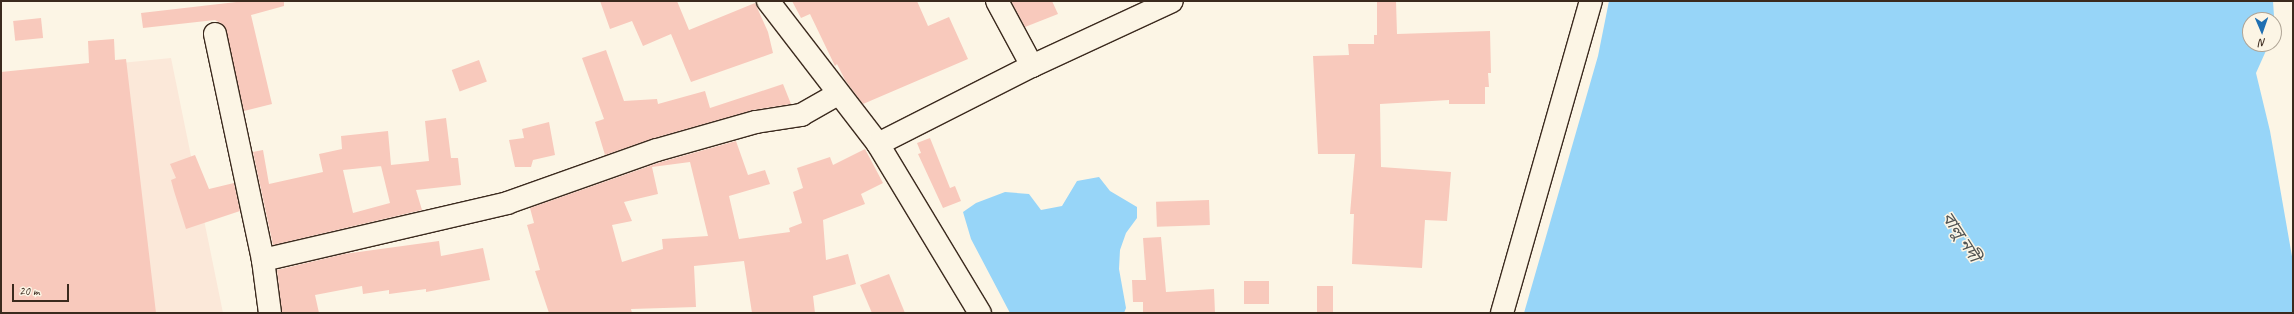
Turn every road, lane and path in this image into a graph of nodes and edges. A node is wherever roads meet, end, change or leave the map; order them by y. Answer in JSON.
{"nodes":[{"id":1,"x":768,"y":1,"type":"edge"},
{"id":2,"x":997,"y":1,"type":"edge"},
{"id":3,"x":1172,"y":1,"type":"edge"},
{"id":4,"x":1591,"y":1,"type":"edge"},
{"id":5,"x":215,"y":34,"type":"dead end"},
{"id":6,"x":1032,"y":66,"type":"junction"},
{"id":7,"x":838,"y":94,"type":"junction"},
{"id":8,"x":878,"y":144,"type":"junction"},
{"id":9,"x":263,"y":260,"type":"junction"},
{"id":10,"x":270,"y":313,"type":"edge"},
{"id":11,"x":980,"y":313,"type":"edge"},
{"id":12,"x":1502,"y":313,"type":"edge"}],
"edges":[{"from":1,"to":7,"type":"street"},
{"from":2,"to":6,"type":"street"},
{"from":3,"to":6,"type":"street"},
{"from":4,"to":12,"type":"street"},
{"from":5,"to":9,"type":"street"},
{"from":6,"to":8,"type":"street"},
{"from":7,"to":8,"type":"street"},
{"from":7,"to":9,"type":"street"},
{"from":8,"to":11,"type":"street"},
{"from":9,"to":10,"type":"street"}]}
